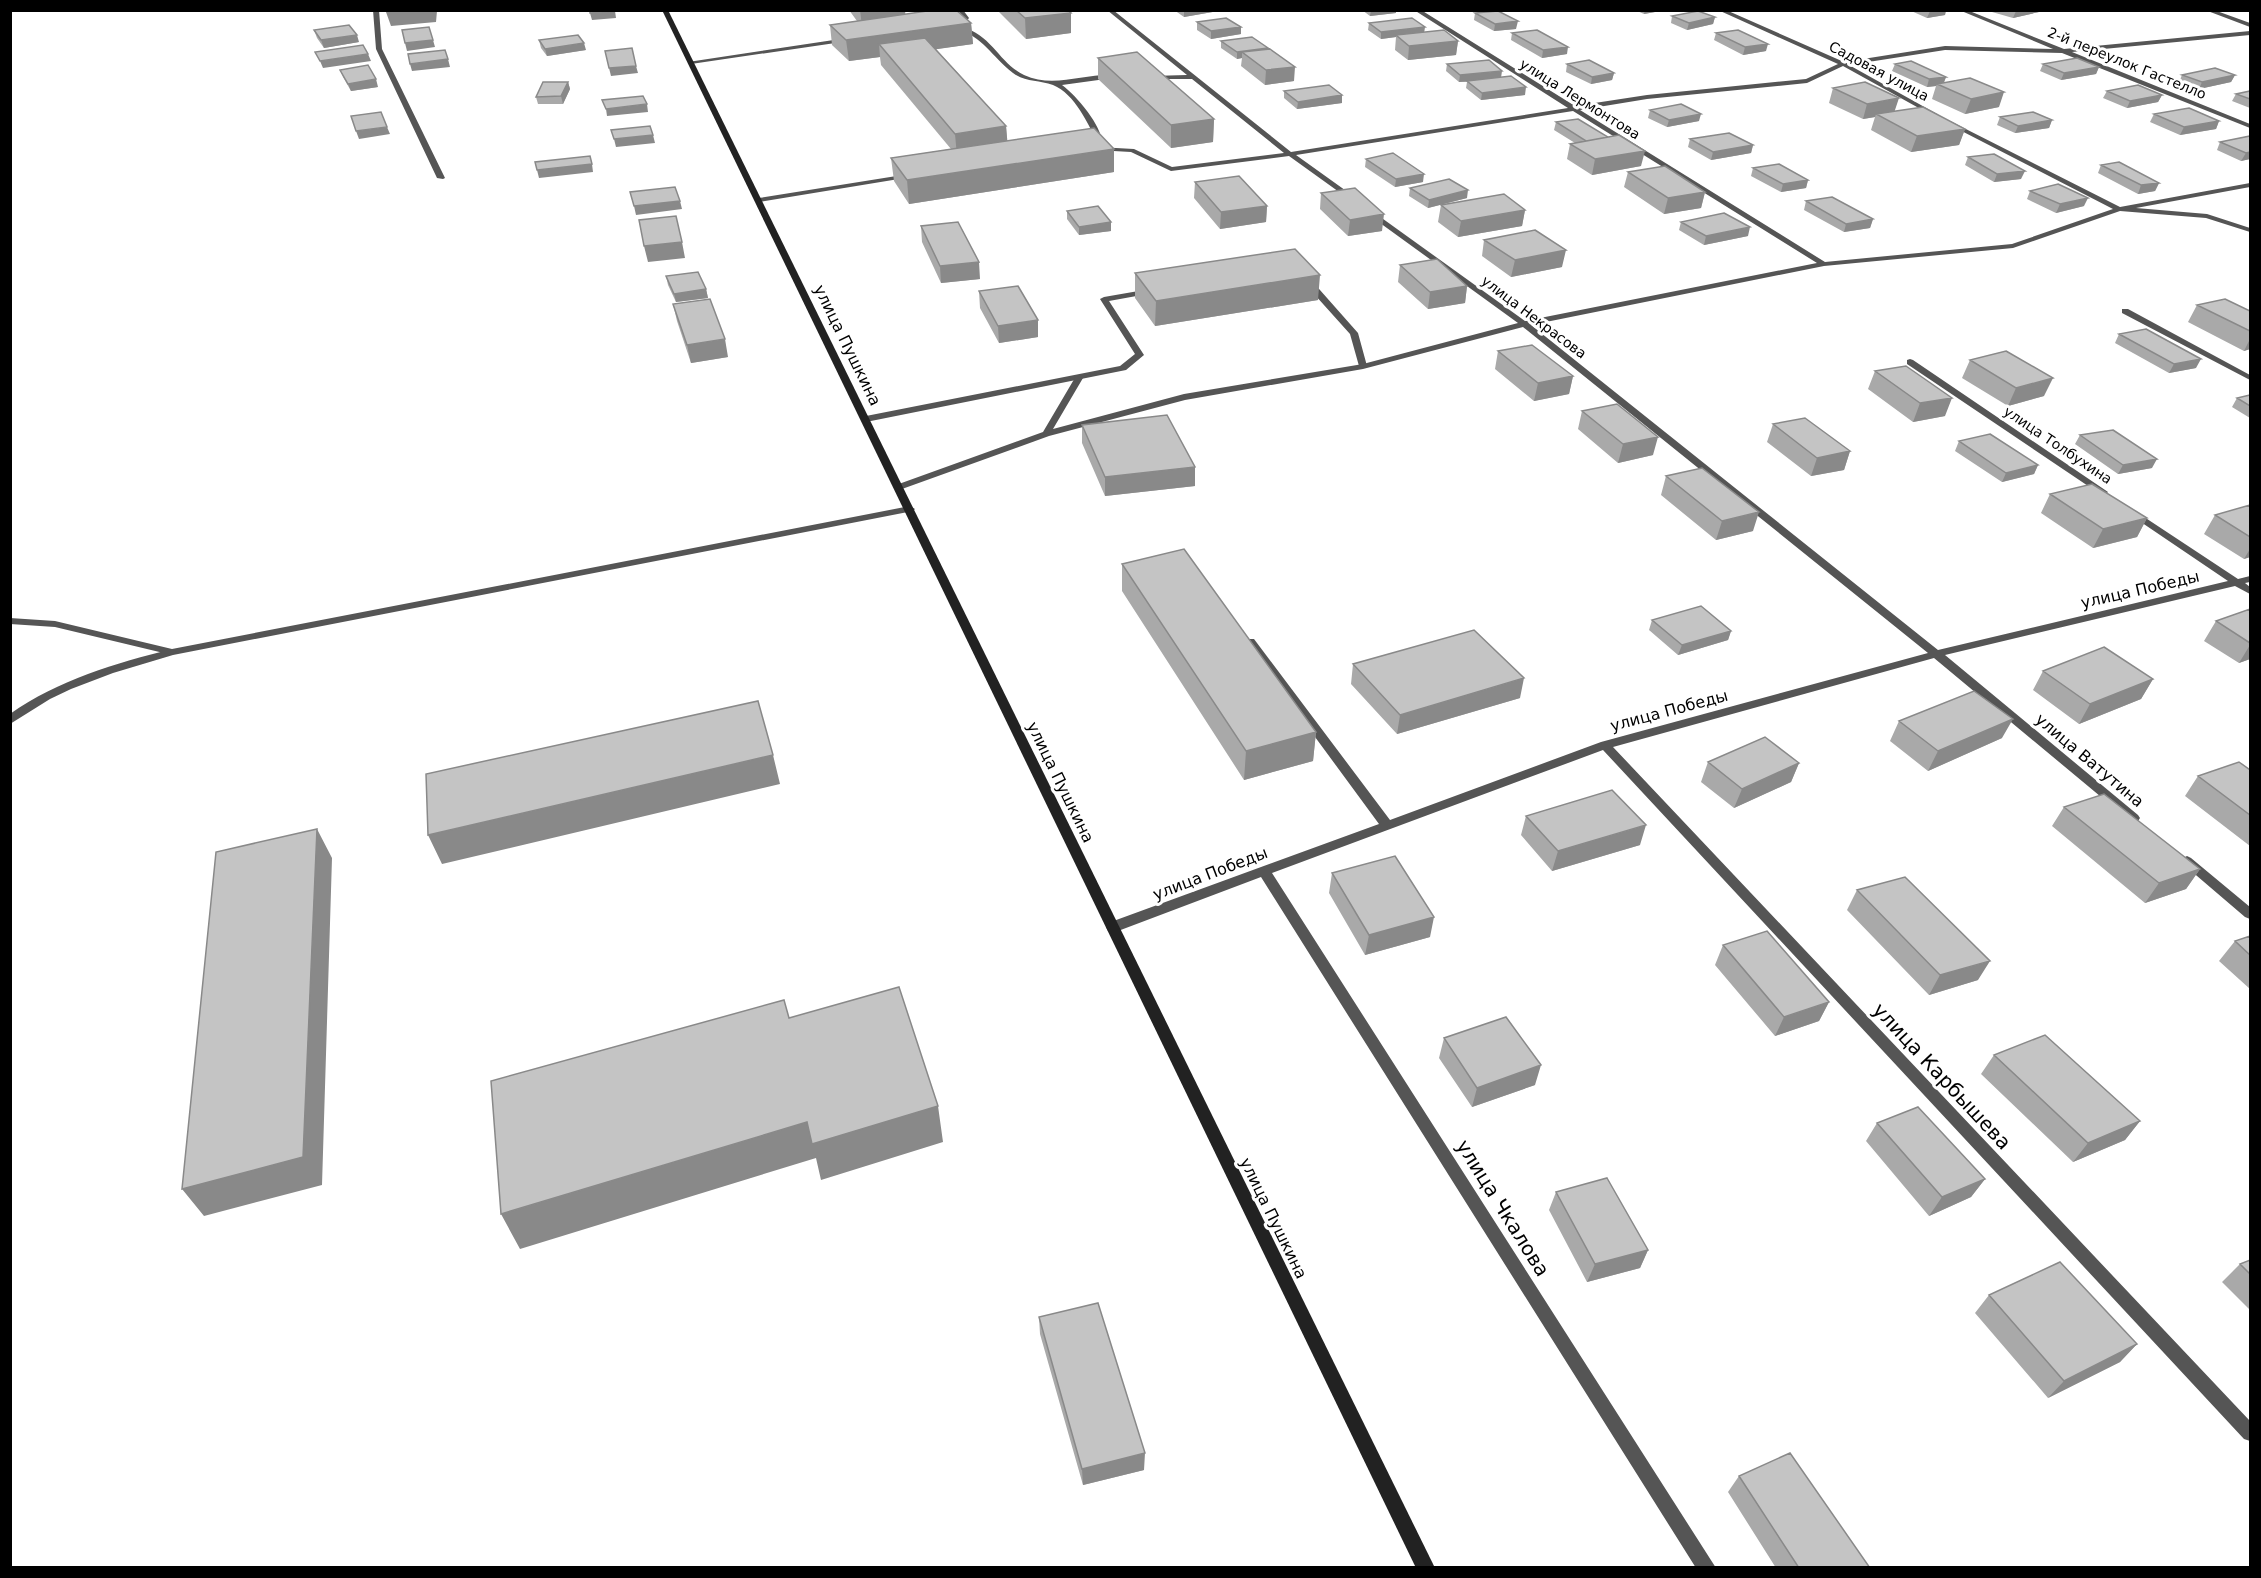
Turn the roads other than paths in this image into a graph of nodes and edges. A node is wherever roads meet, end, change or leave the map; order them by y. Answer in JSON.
{"nodes":[{"id":1,"x":376,"y":10,"type":"edge"},
{"id":2,"x":665,"y":10,"type":"edge"},
{"id":3,"x":960,"y":10,"type":"edge"},
{"id":4,"x":1109,"y":10,"type":"edge"},
{"id":5,"x":1416,"y":10,"type":"edge"},
{"id":6,"x":1720,"y":10,"type":"edge"},
{"id":7,"x":1961,"y":10,"type":"edge"},
{"id":8,"x":2207,"y":10,"type":"edge"},
{"id":9,"x":2250,"y":25,"type":"edge"},
{"id":10,"x":959,"y":27,"type":"junction"},
{"id":11,"x":948,"y":28,"type":"edge"},
{"id":12,"x":2250,"y":33,"type":"edge"},
{"id":13,"x":859,"y":38,"type":"edge"},
{"id":14,"x":2067,"y":51,"type":"junction"},
{"id":15,"x":691,"y":62,"type":"junction"},
{"id":16,"x":1843,"y":64,"type":"junction"},
{"id":17,"x":1122,"y":77,"type":"edge"},
{"id":18,"x":1193,"y":77,"type":"junction"},
{"id":19,"x":1141,"y":78,"type":"edge"},
{"id":20,"x":1057,"y":84,"type":"junction"},
{"id":21,"x":1574,"y":110,"type":"junction"},
{"id":22,"x":2250,"y":126,"type":"edge"},
{"id":23,"x":1102,"y":148,"type":"junction"},
{"id":24,"x":1091,"y":150,"type":"edge"},
{"id":25,"x":1290,"y":154,"type":"junction"},
{"id":26,"x":921,"y":174,"type":"edge"},
{"id":27,"x":441,"y":178,"type":"dead end"},
{"id":28,"x":2250,"y":185,"type":"edge"},
{"id":29,"x":759,"y":200,"type":"junction"},
{"id":30,"x":2119,"y":209,"type":"junction"},
{"id":31,"x":2250,"y":230,"type":"edge"},
{"id":32,"x":1824,"y":264,"type":"junction"},
{"id":33,"x":1302,"y":276,"type":"edge"},
{"id":34,"x":1160,"y":289,"type":"edge"},
{"id":35,"x":2125,"y":311,"type":"dead end"},
{"id":36,"x":1524,"y":324,"type":"junction"},
{"id":37,"x":1910,"y":362,"type":"dead end"},
{"id":38,"x":1363,"y":366,"type":"junction"},
{"id":39,"x":1079,"y":378,"type":"junction"},
{"id":40,"x":2250,"y":378,"type":"edge"},
{"id":41,"x":866,"y":419,"type":"junction"},
{"id":42,"x":1046,"y":434,"type":"junction"},
{"id":43,"x":899,"y":487,"type":"junction"},
{"id":44,"x":2108,"y":496,"type":"edge"},
{"id":45,"x":2118,"y":502,"type":"edge"},
{"id":46,"x":909,"y":509,"type":"junction"},
{"id":47,"x":2250,"y":579,"type":"edge"},
{"id":48,"x":2237,"y":583,"type":"junction"},
{"id":49,"x":2250,"y":591,"type":"edge"},
{"id":50,"x":10,"y":621,"type":"edge"},
{"id":51,"x":1246,"y":635,"type":"edge"},
{"id":52,"x":172,"y":652,"type":"junction"},
{"id":53,"x":1936,"y":654,"type":"junction"},
{"id":54,"x":10,"y":720,"type":"edge"},
{"id":55,"x":1605,"y":745,"type":"junction"},
{"id":56,"x":1387,"y":825,"type":"junction"},
{"id":57,"x":2143,"y":825,"type":"edge"},
{"id":58,"x":2179,"y":855,"type":"edge"},
{"id":59,"x":1263,"y":870,"type":"junction"},
{"id":60,"x":2250,"y":914,"type":"edge"},
{"id":61,"x":1113,"y":927,"type":"junction"},
{"id":62,"x":2250,"y":1433,"type":"edge"},
{"id":63,"x":1426,"y":1568,"type":"edge"},
{"id":64,"x":1707,"y":1568,"type":"edge"}],
"edges":[{"from":1,"to":27,"type":"street"},
{"from":2,"to":15,"type":"main road","name":"улица Пушкина"},
{"from":3,"to":10,"type":"street"},
{"from":4,"to":18,"type":"street","name":"улица Некрасова"},
{"from":5,"to":21,"type":"street","name":"улица Лермонтова"},
{"from":6,"to":16,"type":"street","name":"Садовая улица"},
{"from":7,"to":14,"type":"street","name":"2-й переулок Гастелло"},
{"from":8,"to":9,"type":"street"},
{"from":10,"to":11,"type":"street"},
{"from":10,"to":20,"type":"street"},
{"from":12,"to":14,"type":"street"},
{"from":13,"to":15,"type":"street"},
{"from":14,"to":16,"type":"street"},
{"from":14,"to":22,"type":"street","name":"2-й переулок Гастелло"},
{"from":15,"to":29,"type":"main road","name":"улица Пушкина"},
{"from":16,"to":21,"type":"street"},
{"from":16,"to":30,"type":"street","name":"Садовая улица"},
{"from":17,"to":20,"type":"street"},
{"from":18,"to":19,"type":"street"},
{"from":18,"to":25,"type":"street","name":"улица Некрасова"},
{"from":20,"to":23,"type":"street"},
{"from":21,"to":25,"type":"street"},
{"from":21,"to":32,"type":"street","name":"улица Лермонтова"},
{"from":23,"to":24,"type":"street"},
{"from":23,"to":25,"type":"street"},
{"from":25,"to":36,"type":"street","name":"улица Некрасова"},
{"from":26,"to":29,"type":"street"},
{"from":28,"to":30,"type":"street"},
{"from":29,"to":41,"type":"main road","name":"улица Пушкина"},
{"from":30,"to":31,"type":"street"},
{"from":30,"to":32,"type":"street"},
{"from":32,"to":36,"type":"street"},
{"from":33,"to":38,"type":"street"},
{"from":34,"to":39,"type":"street"},
{"from":35,"to":40,"type":"street"},
{"from":36,"to":38,"type":"street"},
{"from":36,"to":53,"type":"street","name":"улица Некрасова"},
{"from":37,"to":44,"type":"street","name":"улица Толбухина"},
{"from":38,"to":42,"type":"street"},
{"from":39,"to":41,"type":"street"},
{"from":39,"to":42,"type":"street"},
{"from":41,"to":43,"type":"main road","name":"улица Пушкина"},
{"from":42,"to":43,"type":"street"},
{"from":43,"to":46,"type":"main road","name":"улица Пушкина"},
{"from":45,"to":48,"type":"street","name":"улица Толбухина"},
{"from":46,"to":52,"type":"street"},
{"from":46,"to":61,"type":"main road","name":"улица Пушкина"},
{"from":47,"to":48,"type":"street","name":"улица Победы"},
{"from":48,"to":49,"type":"street","name":"улица Толбухина"},
{"from":48,"to":53,"type":"street","name":"улица Победы"},
{"from":50,"to":52,"type":"street"},
{"from":51,"to":56,"type":"street"},
{"from":52,"to":54,"type":"street"},
{"from":53,"to":55,"type":"street","name":"улица Победы"},
{"from":53,"to":57,"type":"street","name":"улица Ватутина"},
{"from":55,"to":56,"type":"street","name":"улица Победы"},
{"from":55,"to":62,"type":"street","name":"улица Карбышева"},
{"from":56,"to":59,"type":"street","name":"улица Победы"},
{"from":58,"to":60,"type":"street"},
{"from":59,"to":61,"type":"street","name":"улица Победы"},
{"from":59,"to":64,"type":"street","name":"улица Чкалова"},
{"from":61,"to":63,"type":"main road","name":"улица Пушкина"}]}
